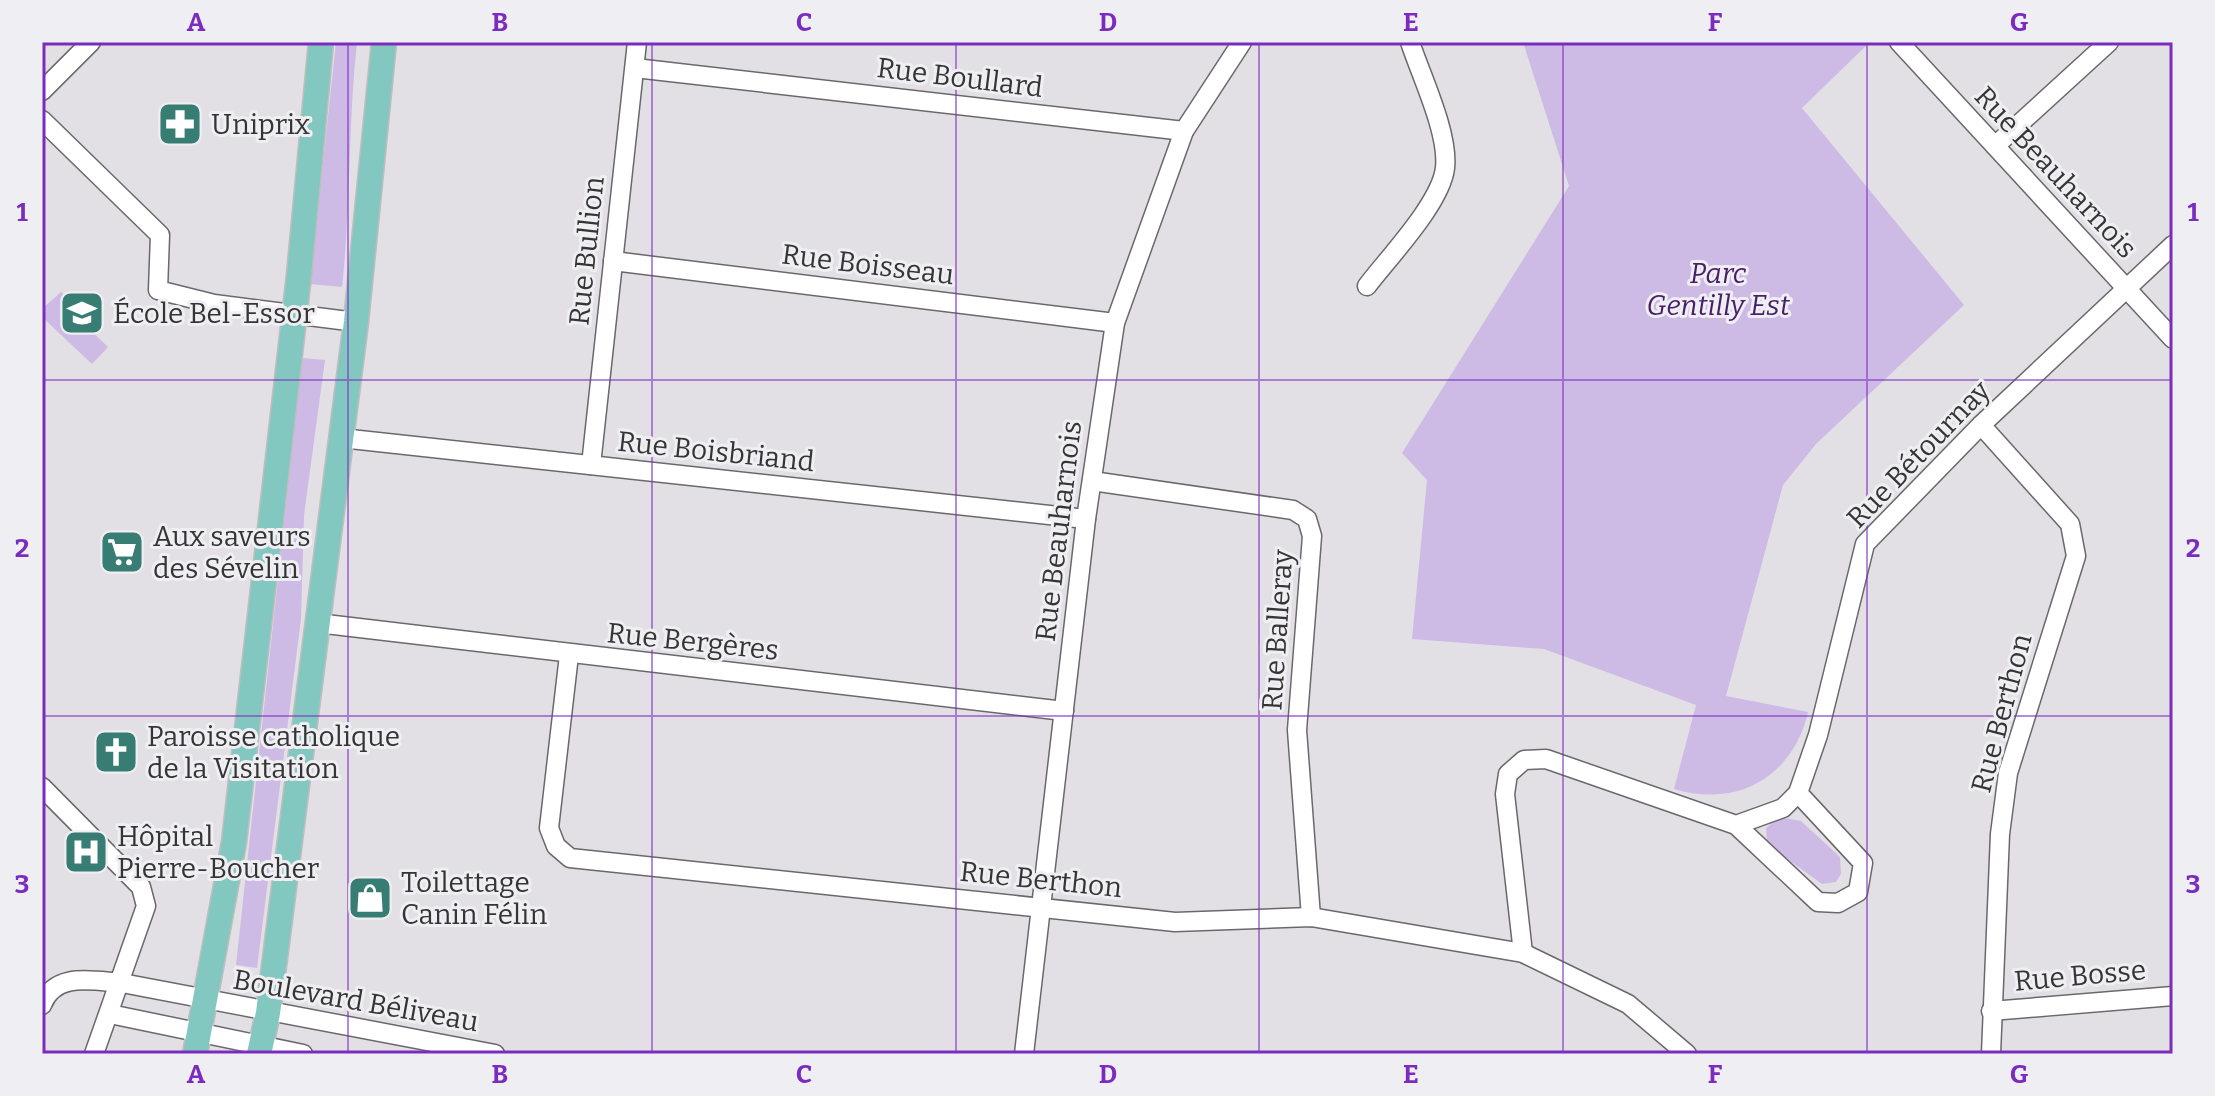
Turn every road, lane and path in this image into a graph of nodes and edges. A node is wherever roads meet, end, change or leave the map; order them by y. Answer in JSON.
{"nodes":[{"id":1,"x":91,"y":42,"type":"edge"},
{"id":2,"x":321,"y":42,"type":"edge"},
{"id":3,"x":384,"y":42,"type":"edge"},
{"id":4,"x":637,"y":42,"type":"edge"},
{"id":5,"x":1242,"y":42,"type":"edge"},
{"id":6,"x":1410,"y":42,"type":"edge"},
{"id":7,"x":1899,"y":42,"type":"edge"},
{"id":8,"x":2109,"y":42,"type":"edge"},
{"id":9,"x":635,"y":68,"type":"junction"},
{"id":10,"x":42,"y":91,"type":"edge"},
{"id":11,"x":42,"y":120,"type":"edge"},
{"id":12,"x":1184,"y":131,"type":"junction"},
{"id":13,"x":1995,"y":146,"type":"junction"},
{"id":14,"x":2173,"y":245,"type":"edge"},
{"id":15,"x":613,"y":261,"type":"junction"},
{"id":16,"x":1367,"y":286,"type":"dead end"},
{"id":17,"x":2126,"y":289,"type":"junction"},
{"id":18,"x":294,"y":316,"type":"junction"},
{"id":19,"x":356,"y":322,"type":"junction"},
{"id":20,"x":1115,"y":323,"type":"junction"},
{"id":21,"x":2173,"y":339,"type":"edge"},
{"id":22,"x":1981,"y":425,"type":"junction"},
{"id":23,"x":341,"y":438,"type":"junction"},
{"id":24,"x":591,"y":465,"type":"junction"},
{"id":25,"x":1092,"y":481,"type":"junction"},
{"id":26,"x":1086,"y":519,"type":"junction"},
{"id":27,"x":317,"y":623,"type":"junction"},
{"id":28,"x":569,"y":655,"type":"junction"},
{"id":29,"x":1064,"y":711,"type":"junction"},
{"id":30,"x":42,"y":787,"type":"edge"},
{"id":31,"x":1798,"y":793,"type":"junction"},
{"id":32,"x":1736,"y":825,"type":"junction"},
{"id":33,"x":1042,"y":908,"type":"junction"},
{"id":34,"x":1311,"y":917,"type":"junction"},
{"id":35,"x":1523,"y":953,"type":"junction"},
{"id":36,"x":122,"y":983,"type":"junction"},
{"id":37,"x":2173,"y":996,"type":"edge"},
{"id":38,"x":207,"y":1002,"type":"junction"},
{"id":39,"x":42,"y":1005,"type":"edge"},
{"id":40,"x":1991,"y":1011,"type":"junction"},
{"id":41,"x":268,"y":1013,"type":"junction"},
{"id":42,"x":110,"y":1014,"type":"junction"},
{"id":43,"x":198,"y":1044,"type":"edge"},
{"id":44,"x":260,"y":1050,"type":"edge"},
{"id":45,"x":94,"y":1054,"type":"edge"},
{"id":46,"x":303,"y":1054,"type":"edge"},
{"id":47,"x":495,"y":1054,"type":"edge"},
{"id":48,"x":1024,"y":1054,"type":"edge"},
{"id":49,"x":1687,"y":1054,"type":"edge"},
{"id":50,"x":1991,"y":1054,"type":"edge"}],
"edges":[{"from":1,"to":10,"type":"street"},
{"from":2,"to":18,"type":"main road"},
{"from":3,"to":19,"type":"main road"},
{"from":4,"to":9,"type":"street","name":"Rue Bullion"},
{"from":5,"to":12,"type":"street","name":"Rue Beauharnois"},
{"from":6,"to":16,"type":"street"},
{"from":7,"to":13,"type":"street","name":"Rue Beauharnois"},
{"from":8,"to":13,"type":"street"},
{"from":9,"to":12,"type":"street","name":"Rue Boullard"},
{"from":9,"to":15,"type":"street","name":"Rue Bullion"},
{"from":11,"to":18,"type":"street"},
{"from":12,"to":20,"type":"street","name":"Rue Beauharnois"},
{"from":13,"to":17,"type":"street","name":"Rue Beauharnois"},
{"from":14,"to":17,"type":"street","name":"Rue Bétournay"},
{"from":15,"to":20,"type":"street","name":"Rue Boisseau"},
{"from":15,"to":24,"type":"street","name":"Rue Bullion"},
{"from":17,"to":21,"type":"street","name":"Rue Beauharnois"},
{"from":17,"to":22,"type":"street","name":"Rue Bétournay"},
{"from":18,"to":19,"type":"street"},
{"from":18,"to":38,"type":"main road"},
{"from":19,"to":23,"type":"main road"},
{"from":20,"to":25,"type":"street","name":"Rue Beauharnois"},
{"from":22,"to":31,"type":"street","name":"Rue Bétournay"},
{"from":22,"to":40,"type":"street","name":"Rue Berthon"},
{"from":23,"to":24,"type":"street","name":"Rue Boisbriand"},
{"from":23,"to":27,"type":"main road"},
{"from":24,"to":26,"type":"street","name":"Rue Boisbriand"},
{"from":25,"to":26,"type":"street","name":"Rue Beauharnois"},
{"from":25,"to":34,"type":"street","name":"Rue Balleray"},
{"from":26,"to":29,"type":"street","name":"Rue Beauharnois"},
{"from":27,"to":28,"type":"street","name":"Rue Bergères"},
{"from":27,"to":41,"type":"main road"},
{"from":28,"to":29,"type":"street","name":"Rue Bergères"},
{"from":28,"to":33,"type":"street","name":"Rue Berthon"},
{"from":29,"to":33,"type":"street","name":"Rue Beauharnois"},
{"from":30,"to":36,"type":"street"},
{"from":31,"to":32,"type":"street"},
{"from":31,"to":32,"type":"street"},
{"from":32,"to":35,"type":"street"},
{"from":33,"to":34,"type":"street","name":"Rue Berthon"},
{"from":33,"to":48,"type":"street","name":"Rue Beauharnois"},
{"from":34,"to":35,"type":"street","name":"Rue Berthon"},
{"from":35,"to":49,"type":"street","name":"Rue Berthon"},
{"from":36,"to":38,"type":"street","name":"Boulevard Béliveau"},
{"from":36,"to":39,"type":"street","name":"Boulevard Béliveau"},
{"from":36,"to":42,"type":"street"},
{"from":37,"to":40,"type":"street","name":"Rue Bosse"},
{"from":38,"to":41,"type":"street","name":"Boulevard Béliveau"},
{"from":38,"to":43,"type":"main road"},
{"from":40,"to":50,"type":"street","name":"Rue Berthon"},
{"from":41,"to":44,"type":"main road"},
{"from":41,"to":47,"type":"street","name":"Boulevard Béliveau"},
{"from":42,"to":43,"type":"street"},
{"from":42,"to":45,"type":"street"},
{"from":43,"to":44,"type":"street"},
{"from":44,"to":46,"type":"street"}]}
